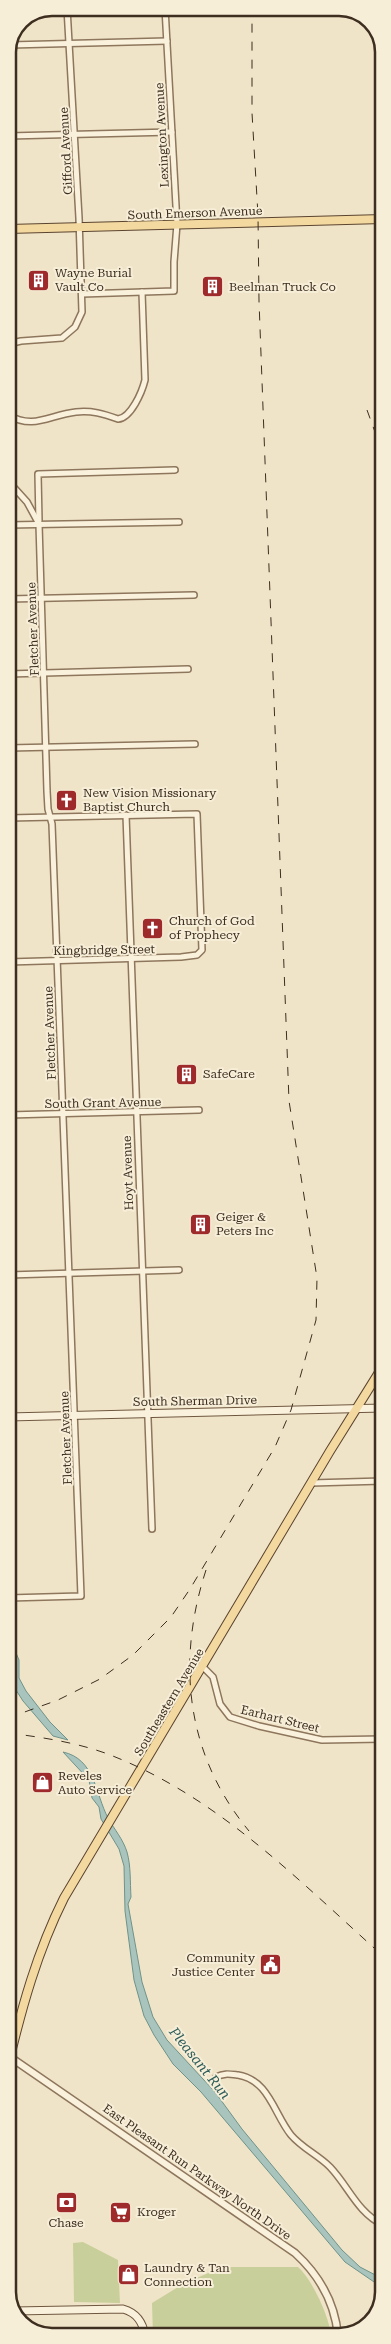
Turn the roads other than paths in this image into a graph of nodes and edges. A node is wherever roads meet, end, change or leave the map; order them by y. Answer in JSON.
{"nodes":[{"id":1,"x":68,"y":16,"type":"edge"},
{"id":2,"x":165,"y":16,"type":"edge"},
{"id":3,"x":167,"y":41,"type":"junction"},
{"id":4,"x":70,"y":44,"type":"junction"},
{"id":5,"x":17,"y":46,"type":"edge"},
{"id":6,"x":172,"y":132,"type":"junction"},
{"id":7,"x":75,"y":134,"type":"junction"},
{"id":8,"x":16,"y":136,"type":"edge"},
{"id":9,"x":374,"y":219,"type":"edge"},
{"id":10,"x":177,"y":224,"type":"junction"},
{"id":11,"x":80,"y":227,"type":"junction"},
{"id":12,"x":16,"y":229,"type":"edge"},
{"id":13,"x":142,"y":292,"type":"junction"},
{"id":14,"x":82,"y":294,"type":"junction"},
{"id":15,"x":16,"y":342,"type":"edge"},
{"id":16,"x":16,"y":419,"type":"edge"},
{"id":17,"x":175,"y":470,"type":"dead end"},
{"id":18,"x":16,"y":490,"type":"edge"},
{"id":19,"x":179,"y":522,"type":"dead end"},
{"id":20,"x":39,"y":524,"type":"junction"},
{"id":21,"x":16,"y":525,"type":"edge"},
{"id":22,"x":194,"y":595,"type":"dead end"},
{"id":23,"x":16,"y":599,"type":"edge"},
{"id":24,"x":42,"y":599,"type":"junction"},
{"id":25,"x":188,"y":669,"type":"dead end"},
{"id":26,"x":45,"y":673,"type":"junction"},
{"id":27,"x":16,"y":674,"type":"edge"},
{"id":28,"x":195,"y":744,"type":"dead end"},
{"id":29,"x":47,"y":747,"type":"junction"},
{"id":30,"x":16,"y":748,"type":"edge"},
{"id":31,"x":126,"y":815,"type":"junction"},
{"id":32,"x":51,"y":816,"type":"junction"},
{"id":33,"x":16,"y":818,"type":"edge"},
{"id":34,"x":131,"y":959,"type":"junction"},
{"id":35,"x":57,"y":961,"type":"junction"},
{"id":36,"x":16,"y":962,"type":"edge"},
{"id":37,"x":199,"y":1110,"type":"dead end"},
{"id":38,"x":137,"y":1112,"type":"junction"},
{"id":39,"x":63,"y":1114,"type":"junction"},
{"id":40,"x":16,"y":1115,"type":"edge"},
{"id":41,"x":179,"y":1270,"type":"dead end"},
{"id":42,"x":143,"y":1271,"type":"junction"},
{"id":43,"x":70,"y":1274,"type":"junction"},
{"id":44,"x":17,"y":1275,"type":"edge"},
{"id":45,"x":375,"y":1379,"type":"edge"},
{"id":46,"x":375,"y":1408,"type":"edge"},
{"id":47,"x":356,"y":1409,"type":"junction"},
{"id":48,"x":148,"y":1414,"type":"junction"},
{"id":49,"x":75,"y":1415,"type":"junction"},
{"id":50,"x":17,"y":1417,"type":"edge"},
{"id":51,"x":375,"y":1481,"type":"edge"},
{"id":52,"x":311,"y":1482,"type":"junction"},
{"id":53,"x":152,"y":1530,"type":"dead end"},
{"id":54,"x":17,"y":1598,"type":"edge"},
{"id":55,"x":203,"y":1667,"type":"junction"},
{"id":56,"x":375,"y":1739,"type":"edge"},
{"id":57,"x":17,"y":2026,"type":"edge"},
{"id":58,"x":17,"y":2065,"type":"edge"},
{"id":59,"x":216,"y":2077,"type":"dead end"},
{"id":60,"x":375,"y":2220,"type":"edge"},
{"id":61,"x":21,"y":2311,"type":"edge"},
{"id":62,"x":336,"y":2327,"type":"edge"},
{"id":63,"x":143,"y":2328,"type":"edge"}],
"edges":[{"from":1,"to":4,"type":"street","name":"Gifford Avenue"},
{"from":2,"to":3,"type":"street","name":"Lexington Avenue"},
{"from":3,"to":4,"type":"street"},
{"from":3,"to":6,"type":"street","name":"Lexington Avenue"},
{"from":4,"to":5,"type":"street"},
{"from":4,"to":7,"type":"street","name":"Gifford Avenue"},
{"from":6,"to":7,"type":"street"},
{"from":6,"to":10,"type":"street","name":"Lexington Avenue"},
{"from":7,"to":8,"type":"street"},
{"from":7,"to":11,"type":"street","name":"Gifford Avenue"},
{"from":9,"to":10,"type":"main road","name":"South Emerson Avenue"},
{"from":10,"to":11,"type":"main road","name":"South Emerson Avenue"},
{"from":10,"to":13,"type":"street","name":"Lexington Avenue"},
{"from":11,"to":12,"type":"main road","name":"South Emerson Avenue"},
{"from":11,"to":14,"type":"street","name":"Gifford Avenue"},
{"from":13,"to":14,"type":"street"},
{"from":13,"to":16,"type":"street"},
{"from":14,"to":15,"type":"street","name":"Gifford Avenue"},
{"from":17,"to":20,"type":"street"},
{"from":18,"to":20,"type":"street","name":"Fletcher Avenue"},
{"from":19,"to":20,"type":"street"},
{"from":20,"to":21,"type":"street"},
{"from":20,"to":24,"type":"street","name":"Fletcher Avenue"},
{"from":22,"to":24,"type":"street"},
{"from":23,"to":24,"type":"street"},
{"from":24,"to":26,"type":"street","name":"Fletcher Avenue"},
{"from":25,"to":26,"type":"street"},
{"from":26,"to":27,"type":"street"},
{"from":26,"to":29,"type":"street","name":"Fletcher Avenue"},
{"from":28,"to":29,"type":"street"},
{"from":29,"to":30,"type":"street"},
{"from":29,"to":32,"type":"street","name":"Fletcher Avenue"},
{"from":31,"to":32,"type":"street"},
{"from":31,"to":34,"type":"street","name":"Hoyt Avenue"},
{"from":31,"to":34,"type":"street","name":"Kingbridge Street"},
{"from":32,"to":33,"type":"street"},
{"from":32,"to":35,"type":"street","name":"Fletcher Avenue"},
{"from":34,"to":35,"type":"street","name":"Kingbridge Street"},
{"from":34,"to":38,"type":"street","name":"Hoyt Avenue"},
{"from":35,"to":36,"type":"street","name":"Kingbridge Street"},
{"from":35,"to":39,"type":"street","name":"Fletcher Avenue"},
{"from":37,"to":38,"type":"street","name":"South Grant Avenue"},
{"from":38,"to":39,"type":"street","name":"South Grant Avenue"},
{"from":38,"to":42,"type":"street","name":"Hoyt Avenue"},
{"from":39,"to":40,"type":"street","name":"South Grant Avenue"},
{"from":39,"to":43,"type":"street","name":"Fletcher Avenue"},
{"from":41,"to":42,"type":"street"},
{"from":42,"to":43,"type":"street"},
{"from":42,"to":48,"type":"street","name":"Hoyt Avenue"},
{"from":43,"to":44,"type":"street"},
{"from":43,"to":49,"type":"street","name":"Fletcher Avenue"},
{"from":45,"to":47,"type":"main road","name":"Southeastern Avenue"},
{"from":46,"to":47,"type":"main road","name":"South Sherman Drive"},
{"from":47,"to":48,"type":"main road","name":"South Sherman Drive"},
{"from":47,"to":52,"type":"main road","name":"Southeastern Avenue"},
{"from":48,"to":49,"type":"main road","name":"South Sherman Drive"},
{"from":48,"to":53,"type":"street","name":"Hoyt Avenue"},
{"from":49,"to":50,"type":"main road","name":"South Sherman Drive"},
{"from":49,"to":54,"type":"street","name":"Fletcher Avenue"},
{"from":51,"to":52,"type":"street"},
{"from":52,"to":55,"type":"main road","name":"Southeastern Avenue"},
{"from":55,"to":56,"type":"street","name":"Earhart Street"},
{"from":55,"to":57,"type":"main road","name":"Southeastern Avenue"},
{"from":58,"to":62,"type":"street","name":"East Pleasant Run Parkway North Drive"},
{"from":59,"to":60,"type":"street"},
{"from":61,"to":63,"type":"main road"}]}
